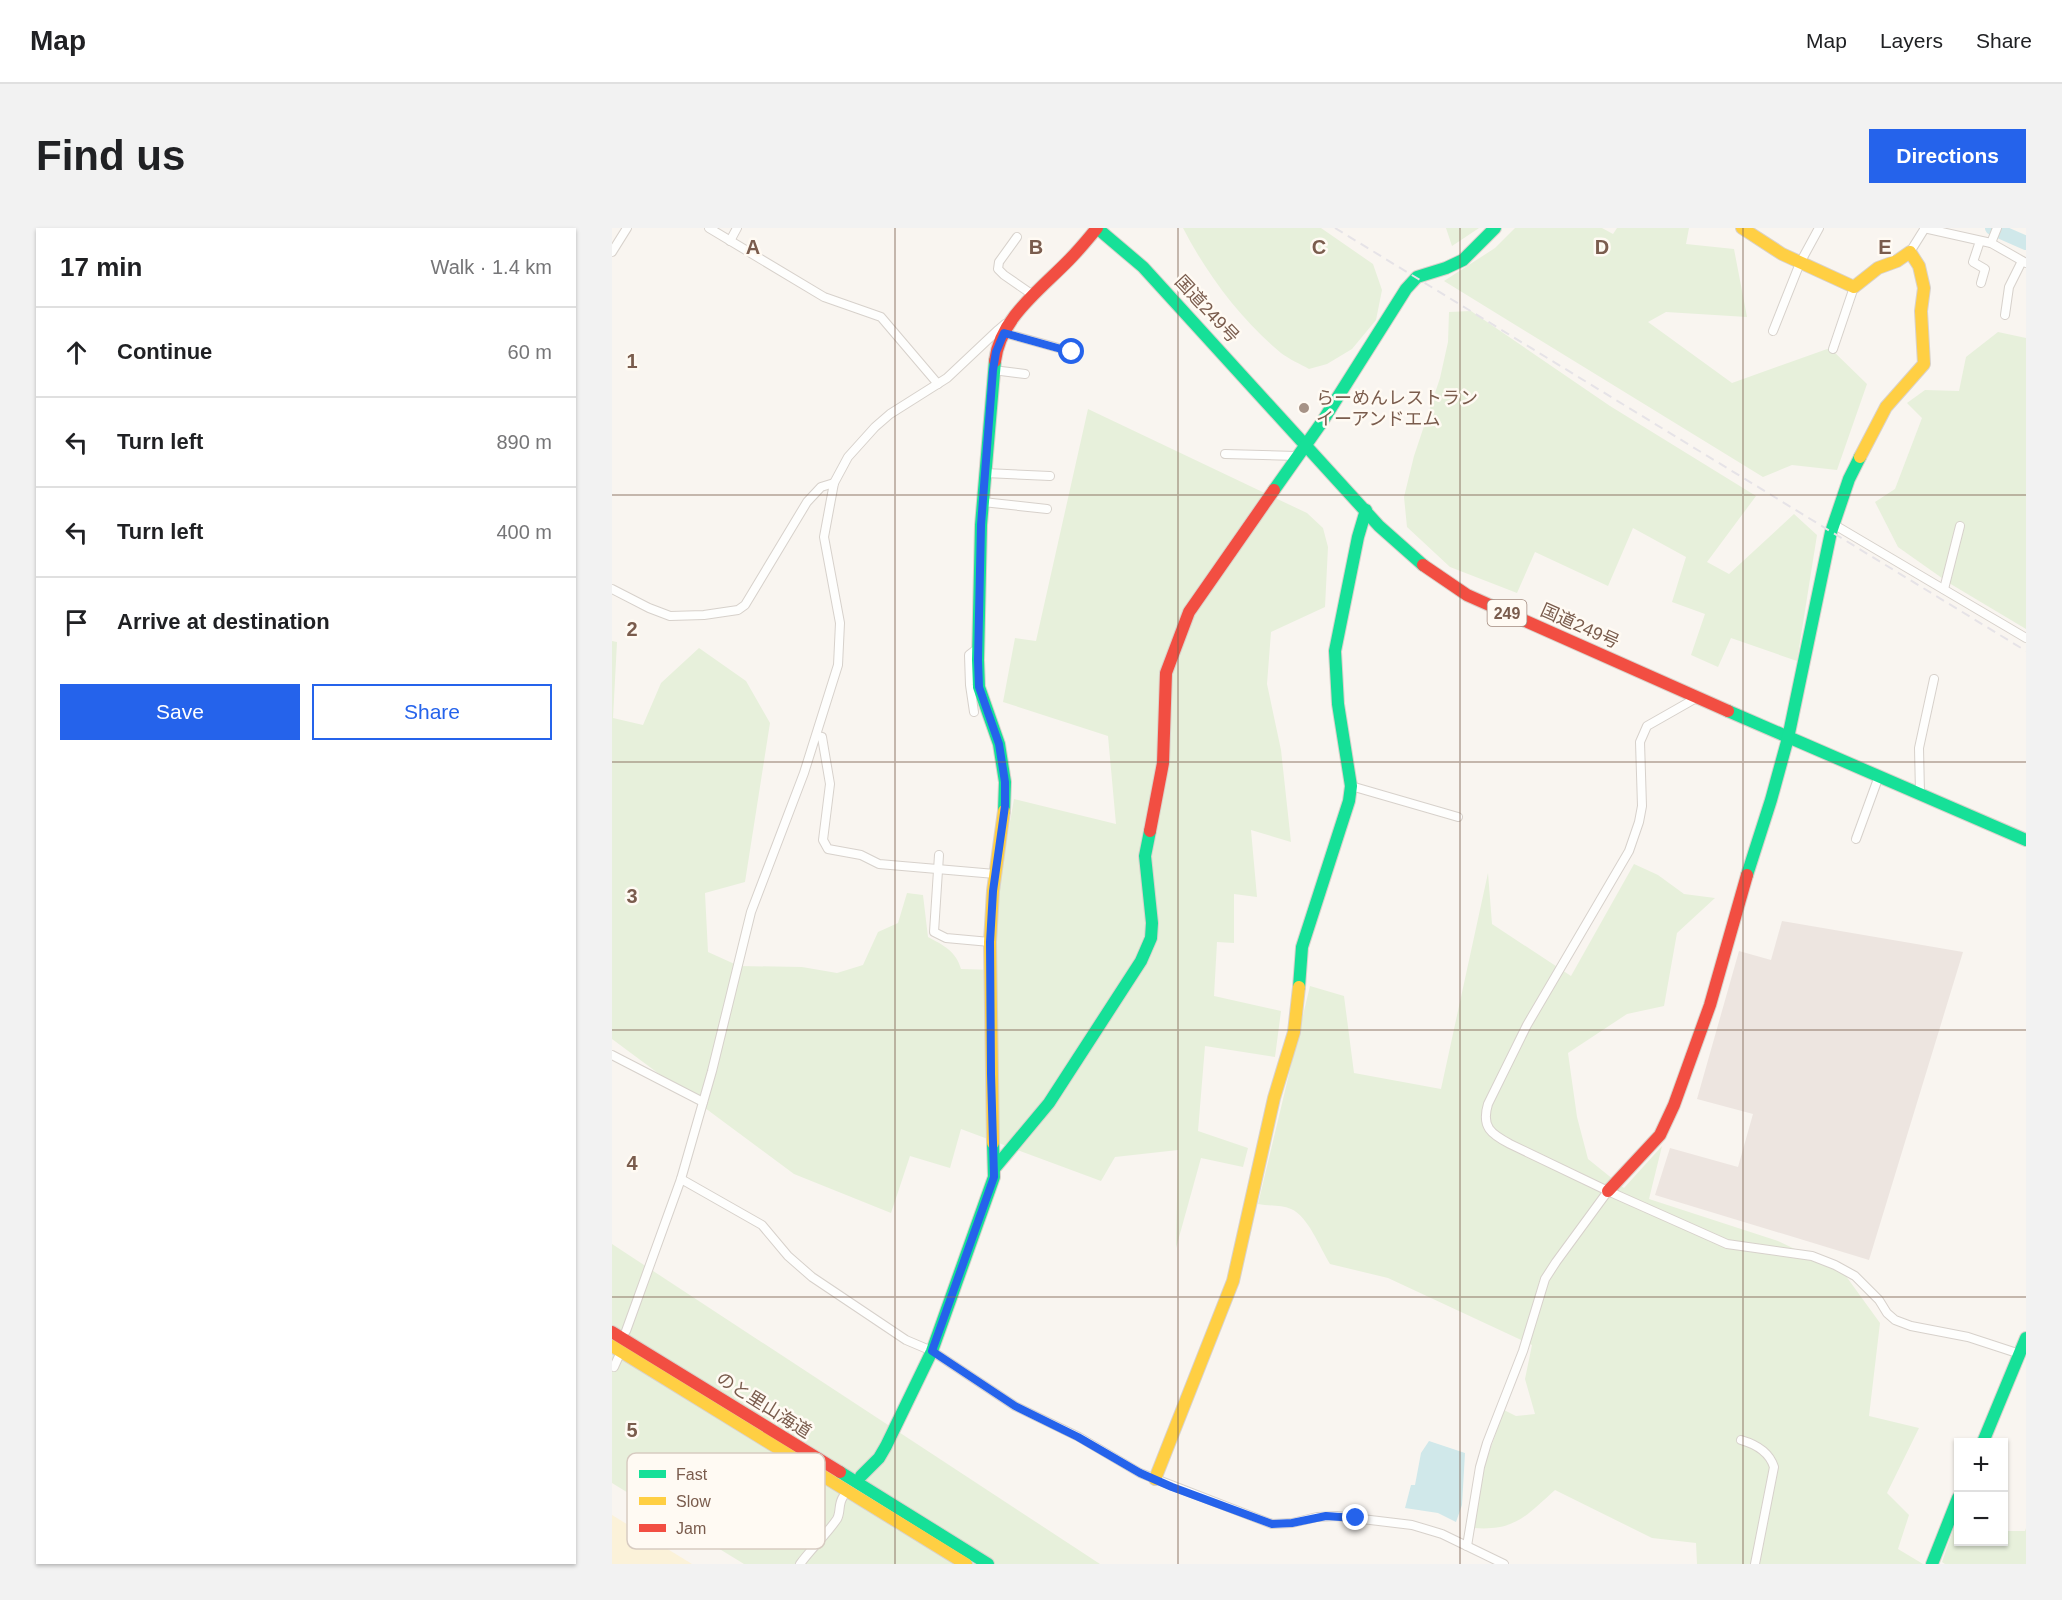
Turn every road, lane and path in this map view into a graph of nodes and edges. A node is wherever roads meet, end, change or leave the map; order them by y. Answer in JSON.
{"nodes":[{"id":1,"x":627,"y":228,"type":"edge"},
{"id":2,"x":709,"y":228,"type":"edge"},
{"id":3,"x":737,"y":228,"type":"edge"},
{"id":4,"x":1097,"y":228,"type":"edge"},
{"id":5,"x":1495,"y":228,"type":"edge"},
{"id":6,"x":1742,"y":228,"type":"edge"},
{"id":7,"x":1819,"y":228,"type":"edge"},
{"id":8,"x":1925,"y":228,"type":"edge"},
{"id":9,"x":1994,"y":236,"type":"edge"},
{"id":10,"x":1017,"y":237,"type":"dead end"},
{"id":11,"x":730,"y":241,"type":"junction"},
{"id":12,"x":1980,"y":241,"type":"junction"},
{"id":13,"x":612,"y":252,"type":"edge"},
{"id":14,"x":1910,"y":252,"type":"junction"},
{"id":15,"x":2024,"y":262,"type":"edge"},
{"id":16,"x":1800,"y":263,"type":"junction"},
{"id":17,"x":1981,"y":283,"type":"dead end"},
{"id":18,"x":1854,"y":287,"type":"junction"},
{"id":19,"x":1033,"y":295,"type":"junction"},
{"id":20,"x":2005,"y":315,"type":"dead end"},
{"id":21,"x":1006,"y":329,"type":"junction"},
{"id":22,"x":1773,"y":331,"type":"dead end"},
{"id":23,"x":1833,"y":349,"type":"dead end"},
{"id":24,"x":1072,"y":352,"type":"dead end"},
{"id":25,"x":993,"y":370,"type":"junction"},
{"id":26,"x":1025,"y":374,"type":"dead end"},
{"id":27,"x":938,"y":384,"type":"junction"},
{"id":28,"x":1305,"y":444,"type":"junction"},
{"id":29,"x":1226,"y":454,"type":"dead end"},
{"id":30,"x":1297,"y":456,"type":"junction"},
{"id":31,"x":985,"y":472,"type":"junction"},
{"id":32,"x":1050,"y":476,"type":"dead end"},
{"id":33,"x":834,"y":483,"type":"junction"},
{"id":34,"x":983,"y":501,"type":"junction"},
{"id":35,"x":1047,"y":509,"type":"dead end"},
{"id":36,"x":1366,"y":510,"type":"junction"},
{"id":37,"x":1833,"y":524,"type":"junction"},
{"id":38,"x":1960,"y":526,"type":"dead end"},
{"id":39,"x":612,"y":589,"type":"edge"},
{"id":40,"x":1944,"y":590,"type":"junction"},
{"id":41,"x":2026,"y":638,"type":"edge"},
{"id":42,"x":978,"y":648,"type":"junction"},
{"id":43,"x":1934,"y":679,"type":"dead end"},
{"id":44,"x":1698,"y":697,"type":"junction"},
{"id":45,"x":974,"y":712,"type":"dead end"},
{"id":46,"x":817,"y":736,"type":"junction"},
{"id":47,"x":1788,"y":738,"type":"junction"},
{"id":48,"x":1879,"y":775,"type":"junction"},
{"id":49,"x":1351,"y":786,"type":"junction"},
{"id":50,"x":1920,"y":793,"type":"junction"},
{"id":51,"x":1458,"y":817,"type":"dead end"},
{"id":52,"x":1856,"y":839,"type":"dead end"},
{"id":53,"x":2026,"y":840,"type":"edge"},
{"id":54,"x":939,"y":855,"type":"dead end"},
{"id":55,"x":938,"y":870,"type":"junction"},
{"id":56,"x":995,"y":874,"type":"junction"},
{"id":57,"x":990,"y":942,"type":"junction"},
{"id":58,"x":612,"y":1055,"type":"edge"},
{"id":59,"x":703,"y":1102,"type":"junction"},
{"id":60,"x":994,"y":1169,"type":"junction"},
{"id":61,"x":681,"y":1179,"type":"junction"},
{"id":62,"x":1608,"y":1191,"type":"junction"},
{"id":63,"x":626,"y":1330,"type":"dead end"},
{"id":64,"x":612,"y":1332,"type":"edge"},
{"id":65,"x":2026,"y":1338,"type":"edge"},
{"id":66,"x":612,"y":1346,"type":"edge"},
{"id":67,"x":932,"y":1351,"type":"junction"},
{"id":68,"x":2020,"y":1354,"type":"junction"},
{"id":69,"x":618,"y":1358,"type":"dead end"},
{"id":70,"x":614,"y":1367,"type":"dead end"},
{"id":71,"x":1985,"y":1438,"type":"edge"},
{"id":72,"x":1741,"y":1440,"type":"dead end"},
{"id":73,"x":786,"y":1453,"type":"edge"},
{"id":74,"x":808,"y":1453,"type":"edge"},
{"id":75,"x":825,"y":1463,"type":"edge"},
{"id":76,"x":861,"y":1476,"type":"dead end"},
{"id":77,"x":825,"y":1477,"type":"edge"},
{"id":78,"x":1155,"y":1479,"type":"junction"},
{"id":79,"x":843,"y":1497,"type":"dead end"},
{"id":80,"x":1954,"y":1510,"type":"edge"},
{"id":81,"x":825,"y":1533,"type":"edge"},
{"id":82,"x":1467,"y":1546,"type":"junction"},
{"id":83,"x":812,"y":1549,"type":"edge"},
{"id":84,"x":800,"y":1564,"type":"edge"},
{"id":85,"x":966,"y":1564,"type":"edge"},
{"id":86,"x":988,"y":1564,"type":"edge"},
{"id":87,"x":1504,"y":1564,"type":"edge"},
{"id":88,"x":1755,"y":1564,"type":"edge"},
{"id":89,"x":1932,"y":1564,"type":"edge"}],
"edges":[{"from":1,"to":13,"type":"street"},
{"from":2,"to":11,"type":"street"},
{"from":3,"to":11,"type":"street"},
{"from":4,"to":19,"type":"main road"},
{"from":4,"to":28,"type":"main road","name":"国道249号","number":"249"},
{"from":5,"to":28,"type":"main road"},
{"from":6,"to":16,"type":"main road"},
{"from":7,"to":16,"type":"street"},
{"from":8,"to":12,"type":"street"},
{"from":8,"to":14,"type":"street"},
{"from":9,"to":12,"type":"street"},
{"from":9,"to":15,"type":"street"},
{"from":10,"to":19,"type":"street"},
{"from":11,"to":27,"type":"street"},
{"from":12,"to":17,"type":"street"},
{"from":14,"to":18,"type":"main road"},
{"from":14,"to":37,"type":"main road"},
{"from":15,"to":20,"type":"street"},
{"from":16,"to":18,"type":"main road"},
{"from":16,"to":22,"type":"street"},
{"from":18,"to":23,"type":"street"},
{"from":19,"to":21,"type":"main road"},
{"from":21,"to":24,"type":"street"},
{"from":21,"to":25,"type":"main road"},
{"from":21,"to":27,"type":"street"},
{"from":25,"to":26,"type":"street"},
{"from":25,"to":31,"type":"main road"},
{"from":27,"to":33,"type":"street"},
{"from":28,"to":30,"type":"main road"},
{"from":28,"to":36,"type":"main road","name":"国道249号","number":"249"},
{"from":29,"to":30,"type":"street"},
{"from":30,"to":60,"type":"main road"},
{"from":31,"to":32,"type":"street"},
{"from":31,"to":34,"type":"main road"},
{"from":33,"to":39,"type":"street"},
{"from":33,"to":46,"type":"street"},
{"from":34,"to":35,"type":"street"},
{"from":34,"to":42,"type":"main road"},
{"from":36,"to":44,"type":"main road","name":"国道249号","number":"249"},
{"from":36,"to":49,"type":"main road"},
{"from":37,"to":40,"type":"street"},
{"from":37,"to":47,"type":"main road"},
{"from":38,"to":40,"type":"street"},
{"from":40,"to":41,"type":"street"},
{"from":42,"to":45,"type":"street"},
{"from":42,"to":56,"type":"main road"},
{"from":43,"to":50,"type":"street"},
{"from":44,"to":47,"type":"main road","name":"国道249号","number":"249"},
{"from":44,"to":62,"type":"street"},
{"from":46,"to":55,"type":"street"},
{"from":46,"to":59,"type":"street"},
{"from":47,"to":48,"type":"main road","name":"国道249号","number":"249"},
{"from":47,"to":62,"type":"main road"},
{"from":48,"to":50,"type":"main road","name":"国道249号","number":"249"},
{"from":48,"to":52,"type":"street"},
{"from":49,"to":51,"type":"street"},
{"from":49,"to":78,"type":"main road"},
{"from":50,"to":53,"type":"main road","name":"国道249号","number":"249"},
{"from":54,"to":55,"type":"street"},
{"from":55,"to":56,"type":"street"},
{"from":55,"to":57,"type":"street"},
{"from":56,"to":57,"type":"main road"},
{"from":57,"to":60,"type":"main road"},
{"from":58,"to":59,"type":"street"},
{"from":59,"to":61,"type":"street"},
{"from":60,"to":67,"type":"main road"},
{"from":61,"to":63,"type":"street"},
{"from":61,"to":67,"type":"street"},
{"from":62,"to":68,"type":"street"},
{"from":62,"to":82,"type":"street"},
{"from":64,"to":74,"type":"main road","name":"のと里山海道"},
{"from":65,"to":68,"type":"main road"},
{"from":66,"to":73,"type":"main road","name":"のと里山海道"},
{"from":67,"to":76,"type":"main road"},
{"from":67,"to":78,"type":"street"},
{"from":68,"to":71,"type":"main road"},
{"from":69,"to":70,"type":"street"},
{"from":72,"to":88,"type":"street"},
{"from":75,"to":86,"type":"main road","name":"のと里山海道"},
{"from":77,"to":85,"type":"main road","name":"のと里山海道"},
{"from":78,"to":82,"type":"street"},
{"from":79,"to":81,"type":"street"},
{"from":80,"to":89,"type":"main road"},
{"from":82,"to":87,"type":"street"},
{"from":83,"to":84,"type":"street"}]}
